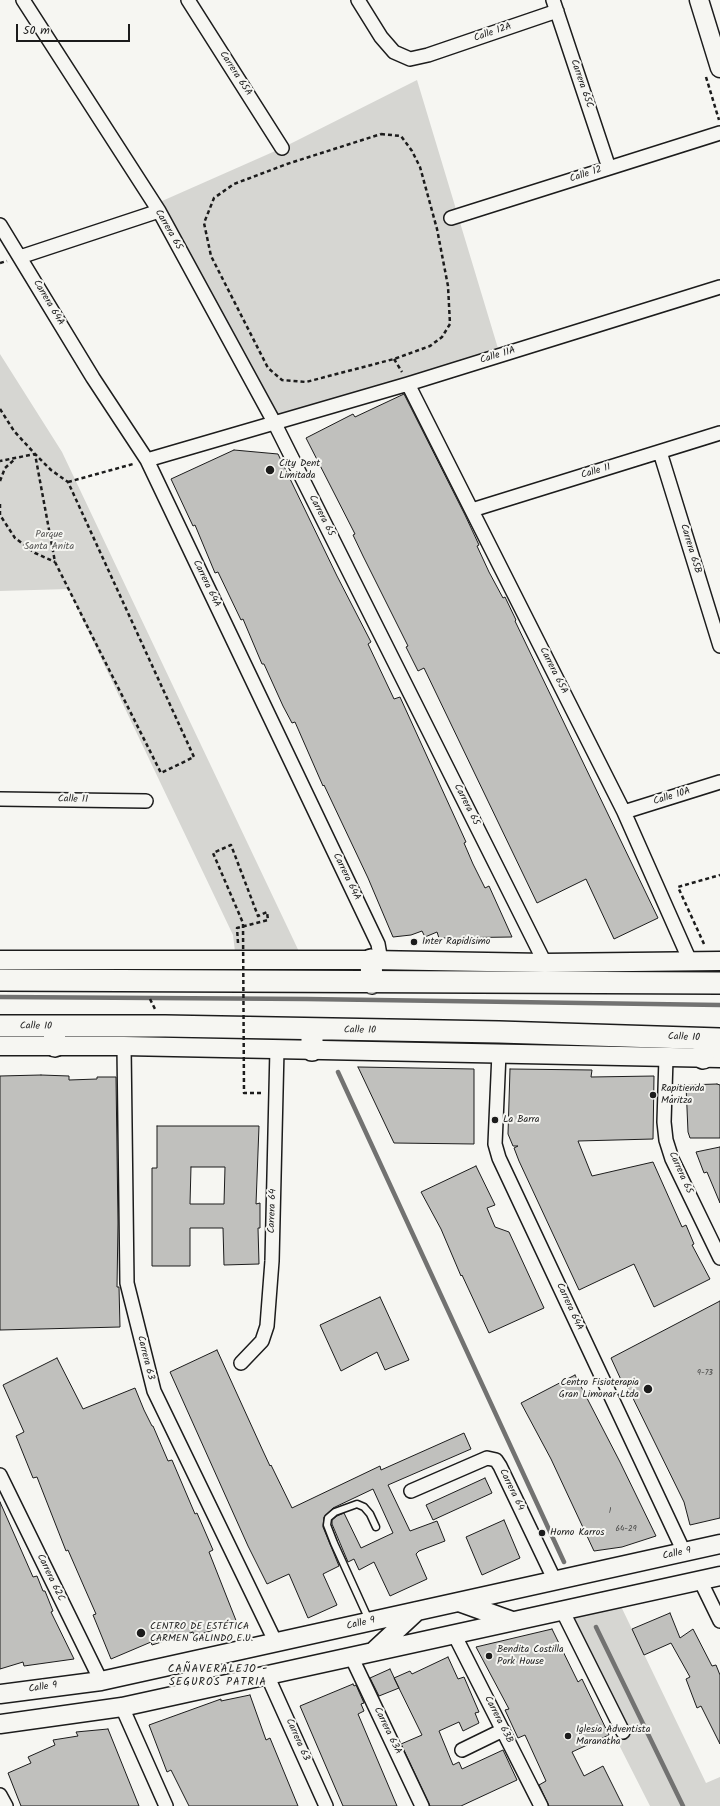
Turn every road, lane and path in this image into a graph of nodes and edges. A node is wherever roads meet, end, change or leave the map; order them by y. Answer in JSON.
{"nodes":[{"id":1,"x":23,"y":0,"type":"edge"},
{"id":2,"x":188,"y":0,"type":"edge"},
{"id":3,"x":358,"y":0,"type":"edge"},
{"id":4,"x":699,"y":0,"type":"edge"},
{"id":5,"x":555,"y":6,"type":"edge"},
{"id":6,"x":720,"y":68,"type":"edge"},
{"id":7,"x":720,"y":133,"type":"edge"},
{"id":8,"x":282,"y":148,"type":"dead end"},
{"id":9,"x":609,"y":168,"type":"junction"},
{"id":10,"x":159,"y":211,"type":"junction"},
{"id":11,"x":451,"y":218,"type":"dead end"},
{"id":12,"x":0,"y":225,"type":"edge"},
{"id":13,"x":20,"y":257,"type":"junction"},
{"id":14,"x":720,"y":287,"type":"edge"},
{"id":15,"x":282,"y":380,"type":"joint"},
{"id":16,"x":408,"y":384,"type":"junction"},
{"id":17,"x":0,"y":409,"type":"edge"},
{"id":18,"x":274,"y":422,"type":"junction"},
{"id":19,"x":720,"y":433,"type":"edge"},
{"id":20,"x":660,"y":452,"type":"junction"},
{"id":21,"x":35,"y":454,"type":"junction"},
{"id":22,"x":16,"y":458,"type":"junction"},
{"id":23,"x":147,"y":460,"type":"junction"},
{"id":24,"x":0,"y":461,"type":"edge"},
{"id":25,"x":0,"y":481,"type":"edge"},
{"id":26,"x":68,"y":482,"type":"junction"},
{"id":27,"x":0,"y":504,"type":"edge"},
{"id":28,"x":472,"y":510,"type":"junction"},
{"id":29,"x":55,"y":562,"type":"junction"},
{"id":30,"x":720,"y":646,"type":"edge"},
{"id":31,"x":720,"y":782,"type":"edge"},
{"id":32,"x":0,"y":799,"type":"edge"},
{"id":33,"x":146,"y":801,"type":"dead end"},
{"id":34,"x":624,"y":812,"type":"junction"},
{"id":35,"x":720,"y":874,"type":"edge"},
{"id":36,"x":238,"y":943,"type":"dead end"},
{"id":37,"x":704,"y":944,"type":"dead end"},
{"id":38,"x":0,"y":960,"type":"edge"},
{"id":39,"x":376,"y":960,"type":"junction"},
{"id":40,"x":690,"y":961,"type":"junction"},
{"id":41,"x":720,"y":961,"type":"edge"},
{"id":42,"x":545,"y":963,"type":"junction"},
{"id":43,"x":0,"y":980,"type":"edge"},
{"id":44,"x":140,"y":981,"type":"junction"},
{"id":45,"x":372,"y":983,"type":"junction"},
{"id":46,"x":720,"y":983,"type":"edge"},
{"id":47,"x":0,"y":1026,"type":"edge"},
{"id":48,"x":165,"y":1026,"type":"junction"},
{"id":49,"x":54,"y":1036,"type":"junction"},
{"id":50,"x":312,"y":1040,"type":"junction"},
{"id":51,"x":0,"y":1046,"type":"edge"},
{"id":52,"x":124,"y":1046,"type":"junction"},
{"id":53,"x":712,"y":1048,"type":"edge"},
{"id":54,"x":277,"y":1049,"type":"junction"},
{"id":55,"x":499,"y":1053,"type":"junction"},
{"id":56,"x":666,"y":1058,"type":"junction"},
{"id":57,"x":261,"y":1093,"type":"dead end"},
{"id":58,"x":720,"y":1258,"type":"edge"},
{"id":59,"x":241,"y":1363,"type":"dead end"},
{"id":60,"x":0,"y":1475,"type":"edge"},
{"id":61,"x":411,"y":1491,"type":"dead end"},
{"id":62,"x":376,"y":1527,"type":"dead end"},
{"id":63,"x":720,"y":1544,"type":"edge"},
{"id":64,"x":684,"y":1552,"type":"junction"},
{"id":65,"x":720,"y":1576,"type":"edge"},
{"id":66,"x":700,"y":1580,"type":"junction"},
{"id":67,"x":555,"y":1581,"type":"junction"},
{"id":68,"x":458,"y":1602,"type":"junction"},
{"id":69,"x":562,"y":1610,"type":"junction"},
{"id":70,"x":417,"y":1611,"type":"junction"},
{"id":71,"x":370,"y":1621,"type":"junction"},
{"id":72,"x":513,"y":1621,"type":"junction"},
{"id":73,"x":720,"y":1621,"type":"edge"},
{"id":74,"x":454,"y":1634,"type":"junction"},
{"id":75,"x":276,"y":1643,"type":"junction"},
{"id":76,"x":373,"y":1652,"type":"junction"},
{"id":77,"x":351,"y":1656,"type":"junction"},
{"id":78,"x":267,"y":1675,"type":"junction"},
{"id":79,"x":101,"y":1680,"type":"junction"},
{"id":80,"x":0,"y":1694,"type":"edge"},
{"id":81,"x":122,"y":1706,"type":"junction"},
{"id":82,"x":0,"y":1724,"type":"edge"},
{"id":83,"x":503,"y":1730,"type":"junction"},
{"id":84,"x":623,"y":1732,"type":"dead end"},
{"id":85,"x":462,"y":1750,"type":"dead end"},
{"id":86,"x":0,"y":1795,"type":"edge"},
{"id":87,"x":6,"y":1806,"type":"edge"},
{"id":88,"x":166,"y":1806,"type":"edge"},
{"id":89,"x":326,"y":1806,"type":"edge"},
{"id":90,"x":422,"y":1806,"type":"edge"},
{"id":91,"x":542,"y":1806,"type":"edge"}],
"edges":[{"from":1,"to":10,"type":"street","name":"Carrera 65"},
{"from":2,"to":8,"type":"street","name":"Carrera 65A"},
{"from":3,"to":5,"type":"street","name":"Calle 12A"},
{"from":4,"to":6,"type":"main road"},
{"from":5,"to":9,"type":"street","name":"Carrera 65C"},
{"from":7,"to":9,"type":"street","name":"Calle 12"},
{"from":9,"to":11,"type":"street","name":"Calle 12"},
{"from":10,"to":13,"type":"street"},
{"from":10,"to":18,"type":"street","name":"Carrera 65"},
{"from":12,"to":13,"type":"street","name":"Carrera 64A"},
{"from":13,"to":23,"type":"street","name":"Carrera 64A"},
{"from":14,"to":16,"type":"street","name":"Calle 11A"},
{"from":15,"to":15,"type":"path"},
{"from":16,"to":18,"type":"street","name":"Calle 11A"},
{"from":16,"to":28,"type":"street","name":"Carrera 65A"},
{"from":17,"to":21,"type":"path"},
{"from":18,"to":23,"type":"street","name":"Calle 11A"},
{"from":18,"to":42,"type":"street","name":"Carrera 65"},
{"from":19,"to":20,"type":"street","name":"Calle 11"},
{"from":20,"to":28,"type":"street","name":"Calle 11"},
{"from":20,"to":30,"type":"street","name":"Carrera 65B"},
{"from":21,"to":22,"type":"path"},
{"from":21,"to":26,"type":"path"},
{"from":21,"to":29,"type":"path"},
{"from":22,"to":24,"type":"path"},
{"from":22,"to":25,"type":"path"},
{"from":23,"to":26,"type":"path"},
{"from":23,"to":39,"type":"street","name":"Carrera 64A"},
{"from":26,"to":29,"type":"path"},
{"from":27,"to":29,"type":"path"},
{"from":28,"to":34,"type":"street","name":"Carrera 65A"},
{"from":31,"to":34,"type":"street","name":"Calle 10A"},
{"from":32,"to":33,"type":"street","name":"Calle 11"},
{"from":34,"to":40,"type":"street","name":"Carrera 65A"},
{"from":35,"to":37,"type":"path"},
{"from":36,"to":57,"type":"path","bridge":true},
{"from":38,"to":39,"type":"main road"},
{"from":39,"to":42,"type":"main road"},
{"from":39,"to":45,"type":"main road"},
{"from":40,"to":41,"type":"main road"},
{"from":40,"to":42,"type":"main road"},
{"from":43,"to":44,"type":"main road"},
{"from":44,"to":45,"type":"main road"},
{"from":44,"to":48,"type":"path"},
{"from":45,"to":46,"type":"main road"},
{"from":47,"to":49,"type":"main road","name":"Calle 10"},
{"from":48,"to":49,"type":"main road","name":"Calle 10"},
{"from":48,"to":50,"type":"main road","name":"Calle 10"},
{"from":49,"to":51,"type":"main road","name":"Calle 10"},
{"from":49,"to":52,"type":"main road","name":"Calle 10"},
{"from":50,"to":53,"type":"main road","name":"Calle 10"},
{"from":50,"to":54,"type":"main road","name":"Calle 10"},
{"from":50,"to":55,"type":"main road","name":"Calle 10"},
{"from":52,"to":54,"type":"main road","name":"Calle 10"},
{"from":52,"to":75,"type":"street","name":"Carrera 63"},
{"from":53,"to":56,"type":"main road","name":"Calle 10"},
{"from":54,"to":59,"type":"street","name":"Carrera 64"},
{"from":55,"to":56,"type":"main road","name":"Calle 10"},
{"from":55,"to":64,"type":"street","name":"Carrera 64A"},
{"from":56,"to":58,"type":"street","name":"Carrera 65"},
{"from":60,"to":79,"type":"street","name":"Carrera 62C"},
{"from":61,"to":67,"type":"street","name":"Carrera 64"},
{"from":62,"to":71,"type":"lane"},
{"from":63,"to":64,"type":"main road","name":"Calle 9"},
{"from":64,"to":67,"type":"main road","name":"Calle 9"},
{"from":65,"to":66,"type":"main road"},
{"from":66,"to":69,"type":"main road"},
{"from":66,"to":73,"type":"street"},
{"from":67,"to":68,"type":"main road","name":"Calle 9"},
{"from":68,"to":70,"type":"main road","name":"Calle 9"},
{"from":68,"to":72,"type":"main road"},
{"from":69,"to":72,"type":"main road"},
{"from":69,"to":84,"type":"street"},
{"from":70,"to":71,"type":"main road","name":"Calle 9"},
{"from":70,"to":76,"type":"main road"},
{"from":71,"to":75,"type":"main road","name":"Calle 9"},
{"from":72,"to":74,"type":"main road"},
{"from":74,"to":76,"type":"main road"},
{"from":74,"to":83,"type":"street","name":"Carrera 63B"},
{"from":75,"to":79,"type":"main road","name":"Calle 9"},
{"from":76,"to":77,"type":"main road"},
{"from":77,"to":78,"type":"main road"},
{"from":77,"to":90,"type":"street","name":"Carrera 63A"},
{"from":78,"to":81,"type":"main road"},
{"from":78,"to":89,"type":"street","name":"Carrera 63"},
{"from":79,"to":80,"type":"main road","name":"Calle 9"},
{"from":81,"to":82,"type":"main road"},
{"from":81,"to":88,"type":"street"},
{"from":83,"to":85,"type":"street"},
{"from":83,"to":91,"type":"street","name":"Carrera 63B"},
{"from":86,"to":87,"type":"street"}]}
